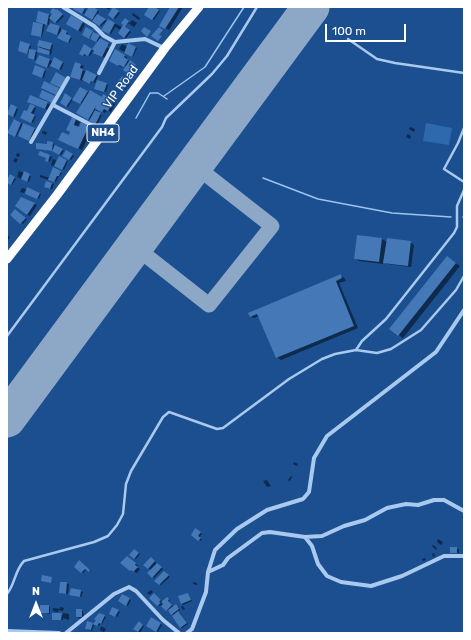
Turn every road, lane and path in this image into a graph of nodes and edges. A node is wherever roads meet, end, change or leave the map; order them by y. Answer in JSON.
{"nodes":[{"id":1,"x":63,"y":7,"type":"edge"},
{"id":2,"x":199,"y":7,"type":"edge"},
{"id":3,"x":257,"y":7,"type":"edge"},
{"id":4,"x":348,"y":40,"type":"dead end"},
{"id":5,"x":115,"y":42,"type":"junction"},
{"id":6,"x":165,"y":48,"type":"junction"},
{"id":7,"x":99,"y":73,"type":"dead end"},
{"id":8,"x":464,"y":73,"type":"edge"},
{"id":9,"x":68,"y":78,"type":"dead end"},
{"id":10,"x":54,"y":105,"type":"junction"},
{"id":11,"x":464,"y":128,"type":"edge"},
{"id":12,"x":104,"y":131,"type":"junction"},
{"id":13,"x":31,"y":142,"type":"dead end"},
{"id":14,"x":464,"y":182,"type":"edge"},
{"id":15,"x":464,"y":190,"type":"edge"},
{"id":16,"x":7,"y":258,"type":"edge"},
{"id":17,"x":464,"y":276,"type":"edge"},
{"id":18,"x":464,"y":310,"type":"edge"},
{"id":19,"x":7,"y":336,"type":"edge"},
{"id":20,"x":356,"y":350,"type":"junction"},
{"id":21,"x":464,"y":511,"type":"edge"},
{"id":22,"x":306,"y":537,"type":"junction"},
{"id":23,"x":464,"y":556,"type":"edge"},
{"id":24,"x":208,"y":572,"type":"junction"},
{"id":25,"x":7,"y":594,"type":"edge"},
{"id":26,"x":7,"y":631,"type":"edge"},
{"id":27,"x":59,"y":633,"type":"edge"},
{"id":28,"x":66,"y":633,"type":"edge"},
{"id":29,"x":178,"y":633,"type":"edge"},
{"id":30,"x":187,"y":633,"type":"edge"}],
"edges":[{"from":1,"to":5,"type":"street"},
{"from":2,"to":6,"type":"highway","name":"VIP Road","number":"NH4"},
{"from":3,"to":19,"type":"lane"},
{"from":4,"to":8,"type":"lane"},
{"from":5,"to":6,"type":"street"},
{"from":5,"to":7,"type":"street"},
{"from":6,"to":12,"type":"highway","name":"VIP Road","number":"NH4"},
{"from":9,"to":10,"type":"street"},
{"from":10,"to":12,"type":"street"},
{"from":10,"to":13,"type":"street"},
{"from":11,"to":14,"type":"lane"},
{"from":12,"to":16,"type":"highway","name":"VIP Road","number":"NH4"},
{"from":15,"to":20,"type":"lane"},
{"from":17,"to":20,"type":"lane"},
{"from":18,"to":24,"type":"street"},
{"from":20,"to":25,"type":"lane"},
{"from":21,"to":22,"type":"street"},
{"from":22,"to":23,"type":"street"},
{"from":22,"to":24,"type":"street"},
{"from":24,"to":30,"type":"street"},
{"from":26,"to":27,"type":"street"},
{"from":28,"to":29,"type":"street"}]}
